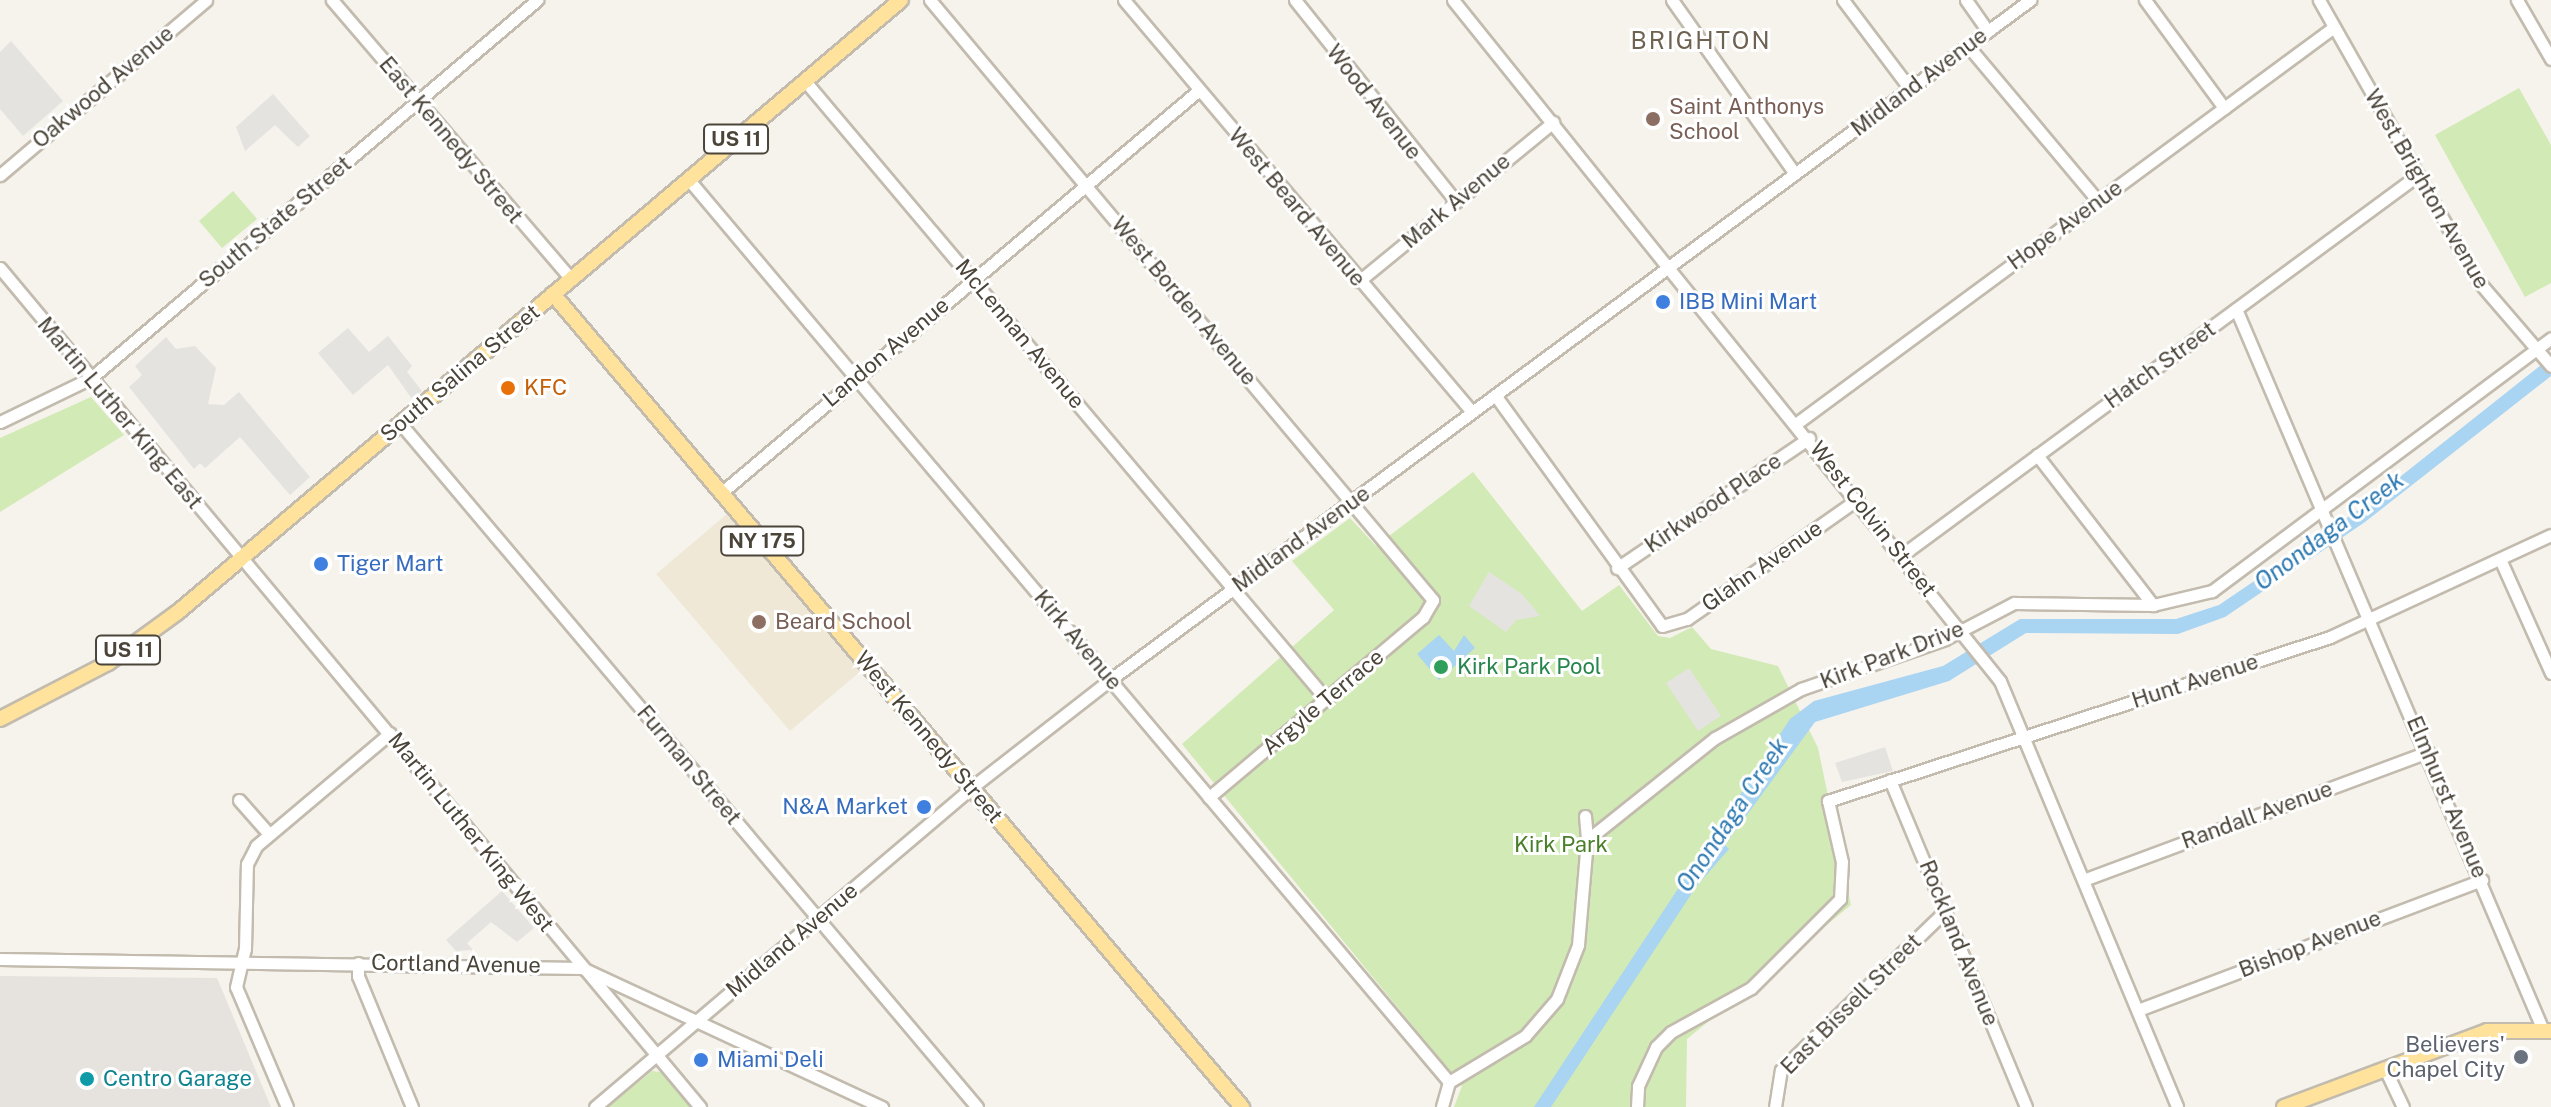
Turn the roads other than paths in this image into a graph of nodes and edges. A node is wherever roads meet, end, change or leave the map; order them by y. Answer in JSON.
{"nodes":[{"id":1,"x":206,"y":0,"type":"edge"},
{"id":2,"x":332,"y":0,"type":"edge"},
{"id":3,"x":537,"y":0,"type":"edge"},
{"id":4,"x":901,"y":0,"type":"edge"},
{"id":5,"x":930,"y":0,"type":"edge"},
{"id":6,"x":1124,"y":0,"type":"edge"},
{"id":7,"x":1295,"y":0,"type":"edge"},
{"id":8,"x":1453,"y":0,"type":"edge"},
{"id":9,"x":1672,"y":0,"type":"edge"},
{"id":10,"x":1843,"y":0,"type":"edge"},
{"id":11,"x":1966,"y":0,"type":"edge"},
{"id":12,"x":2030,"y":0,"type":"edge"},
{"id":13,"x":2145,"y":0,"type":"edge"},
{"id":14,"x":2319,"y":0,"type":"edge"},
{"id":15,"x":2517,"y":0,"type":"edge"},
{"id":16,"x":2334,"y":27,"type":"junction"},
{"id":17,"x":1988,"y":31,"type":"junction"},
{"id":18,"x":1968,"y":46,"type":"junction"},
{"id":19,"x":2551,"y":59,"type":"edge"},
{"id":20,"x":805,"y":81,"type":"junction"},
{"id":21,"x":1910,"y":89,"type":"junction"},
{"id":22,"x":1199,"y":90,"type":"junction"},
{"id":23,"x":418,"y":101,"type":"junction"},
{"id":24,"x":2224,"y":108,"type":"junction"},
{"id":25,"x":1553,"y":122,"type":"junction"},
{"id":26,"x":1795,"y":174,"type":"junction"},
{"id":27,"x":0,"y":175,"type":"edge"},
{"id":28,"x":2418,"y":175,"type":"junction"},
{"id":29,"x":689,"y":180,"type":"junction"},
{"id":30,"x":1086,"y":184,"type":"junction"},
{"id":31,"x":2098,"y":201,"type":"junction"},
{"id":32,"x":1456,"y":202,"type":"junction"},
{"id":33,"x":1669,"y":266,"type":"junction"},
{"id":34,"x":0,"y":268,"type":"edge"},
{"id":35,"x":571,"y":279,"type":"junction"},
{"id":36,"x":973,"y":279,"type":"junction"},
{"id":37,"x":1359,"y":281,"type":"junction"},
{"id":38,"x":553,"y":294,"type":"junction"},
{"id":39,"x":2236,"y":309,"type":"junction"},
{"id":40,"x":2551,"y":338,"type":"edge"},
{"id":41,"x":2543,"y":357,"type":"edge"},
{"id":42,"x":855,"y":377,"type":"junction"},
{"id":43,"x":91,"y":378,"type":"junction"},
{"id":44,"x":1495,"y":395,"type":"junction"},
{"id":45,"x":1472,"y":412,"type":"junction"},
{"id":46,"x":0,"y":422,"type":"edge"},
{"id":47,"x":400,"y":423,"type":"junction"},
{"id":48,"x":1797,"y":423,"type":"junction"},
{"id":49,"x":1809,"y":438,"type":"junction"},
{"id":50,"x":2037,"y":455,"type":"junction"},
{"id":51,"x":721,"y":493,"type":"junction"},
{"id":52,"x":1858,"y":499,"type":"junction"},
{"id":53,"x":1353,"y":500,"type":"junction"},
{"id":54,"x":2326,"y":516,"type":"junction"},
{"id":55,"x":2551,"y":535,"type":"edge"},
{"id":56,"x":1902,"y":555,"type":"junction"},
{"id":57,"x":240,"y":559,"type":"junction"},
{"id":58,"x":2500,"y":559,"type":"junction"},
{"id":59,"x":1617,"y":568,"type":"junction"},
{"id":60,"x":1234,"y":588,"type":"junction"},
{"id":61,"x":1433,"y":604,"type":"joint"},
{"id":62,"x":2153,"y":605,"type":"junction"},
{"id":63,"x":2371,"y":620,"type":"junction"},
{"id":64,"x":1960,"y":632,"type":"junction"},
{"id":65,"x":2551,"y":673,"type":"edge"},
{"id":66,"x":1111,"y":679,"type":"junction"},
{"id":67,"x":1326,"y":699,"type":"junction"},
{"id":68,"x":0,"y":719,"type":"edge"},
{"id":69,"x":390,"y":733,"type":"junction"},
{"id":70,"x":2027,"y":736,"type":"junction"},
{"id":71,"x":2428,"y":752,"type":"junction"},
{"id":72,"x":1890,"y":780,"type":"junction"},
{"id":73,"x":971,"y":788,"type":"junction"},
{"id":74,"x":1209,"y":797,"type":"junction"},
{"id":75,"x":239,"y":800,"type":"dead end"},
{"id":76,"x":1585,"y":816,"type":"dead end"},
{"id":77,"x":269,"y":834,"type":"junction"},
{"id":78,"x":1587,"y":840,"type":"junction"},
{"id":79,"x":2086,"y":879,"type":"junction"},
{"id":80,"x":2482,"y":880,"type":"junction"},
{"id":81,"x":1946,"y":910,"type":"junction"},
{"id":82,"x":818,"y":918,"type":"junction"},
{"id":83,"x":0,"y":959,"type":"edge"},
{"id":84,"x":240,"y":961,"type":"junction"},
{"id":85,"x":358,"y":963,"type":"junction"},
{"id":86,"x":582,"y":968,"type":"junction"},
{"id":87,"x":2138,"y":1010,"type":"junction"},
{"id":88,"x":700,"y":1019,"type":"junction"},
{"id":89,"x":2547,"y":1030,"type":"edge"},
{"id":90,"x":656,"y":1056,"type":"junction"},
{"id":91,"x":2385,"y":1069,"type":"junction"},
{"id":92,"x":1449,"y":1082,"type":"junction"},
{"id":93,"x":287,"y":1107,"type":"edge"},
{"id":94,"x":412,"y":1107,"type":"edge"},
{"id":95,"x":595,"y":1107,"type":"edge"},
{"id":96,"x":700,"y":1107,"type":"edge"},
{"id":97,"x":882,"y":1107,"type":"edge"},
{"id":98,"x":977,"y":1107,"type":"edge"},
{"id":99,"x":1242,"y":1107,"type":"edge"},
{"id":100,"x":1442,"y":1107,"type":"edge"},
{"id":101,"x":1637,"y":1107,"type":"edge"},
{"id":102,"x":1775,"y":1107,"type":"edge"},
{"id":103,"x":2026,"y":1107,"type":"edge"},
{"id":104,"x":2177,"y":1107,"type":"edge"},
{"id":105,"x":2284,"y":1107,"type":"edge"},
{"id":106,"x":2403,"y":1107,"type":"edge"}],
"edges":[{"from":1,"to":27,"type":"street","name":"Oakwood Avenue"},
{"from":2,"to":23,"type":"street","name":"East Kennedy Street"},
{"from":3,"to":23,"type":"street","name":"South State Street"},
{"from":4,"to":20,"type":"main road","name":"South Salina Street","number":"US 11"},
{"from":5,"to":30,"type":"street","name":"West Borden Avenue"},
{"from":6,"to":22,"type":"street","name":"West Beard Avenue"},
{"from":7,"to":32,"type":"street","name":"Wood Avenue"},
{"from":8,"to":25,"type":"street","name":"West Colvin Street"},
{"from":9,"to":26,"type":"street"},
{"from":10,"to":21,"type":"street"},
{"from":11,"to":17,"type":"street"},
{"from":12,"to":17,"type":"street","name":"Midland Avenue"},
{"from":13,"to":24,"type":"street"},
{"from":14,"to":16,"type":"street","name":"West Brighton Avenue"},
{"from":15,"to":19,"type":"street"},
{"from":16,"to":24,"type":"street","name":"Hope Avenue"},
{"from":16,"to":28,"type":"street","name":"West Brighton Avenue"},
{"from":17,"to":18,"type":"street","name":"Midland Avenue"},
{"from":18,"to":21,"type":"street","name":"Midland Avenue"},
{"from":18,"to":31,"type":"street"},
{"from":20,"to":29,"type":"main road","name":"South Salina Street","number":"US 11"},
{"from":20,"to":36,"type":"street","name":"McLennan Avenue"},
{"from":21,"to":26,"type":"street","name":"Midland Avenue"},
{"from":22,"to":30,"type":"street","name":"Landon Avenue"},
{"from":22,"to":37,"type":"street","name":"West Beard Avenue"},
{"from":23,"to":35,"type":"street","name":"East Kennedy Street"},
{"from":23,"to":43,"type":"street","name":"South State Street"},
{"from":24,"to":31,"type":"street","name":"Hope Avenue"},
{"from":25,"to":32,"type":"street","name":"Mark Avenue"},
{"from":25,"to":33,"type":"street","name":"West Colvin Street"},
{"from":26,"to":33,"type":"street","name":"Midland Avenue"},
{"from":28,"to":39,"type":"street","name":"Hatch Street"},
{"from":28,"to":41,"type":"street","name":"West Brighton Avenue"},
{"from":29,"to":35,"type":"main road","name":"South Salina Street","number":"US 11"},
{"from":29,"to":42,"type":"street","name":"Kirk Avenue"},
{"from":30,"to":36,"type":"street","name":"Landon Avenue"},
{"from":30,"to":53,"type":"street","name":"West Borden Avenue"},
{"from":31,"to":48,"type":"street","name":"Hope Avenue"},
{"from":32,"to":37,"type":"street","name":"Mark Avenue"},
{"from":33,"to":44,"type":"street","name":"Midland Avenue"},
{"from":33,"to":48,"type":"street","name":"West Colvin Street"},
{"from":34,"to":43,"type":"street","name":"Martin Luther King East"},
{"from":35,"to":38,"type":"main road","name":"South Salina Street","number":"US 11"},
{"from":36,"to":42,"type":"street","name":"Landon Avenue"},
{"from":36,"to":60,"type":"street","name":"McLennan Avenue"},
{"from":37,"to":45,"type":"street","name":"West Beard Avenue"},
{"from":38,"to":47,"type":"main road","name":"South Salina Street","number":"US 11"},
{"from":38,"to":51,"type":"main road","name":"West Kennedy Street","number":"NY 175"},
{"from":39,"to":50,"type":"street","name":"Hatch Street"},
{"from":39,"to":54,"type":"street"},
{"from":40,"to":41,"type":"street","name":"Kirk Park Drive"},
{"from":41,"to":54,"type":"street","name":"Kirk Park Drive"},
{"from":42,"to":51,"type":"street","name":"Landon Avenue"},
{"from":42,"to":66,"type":"street","name":"Kirk Avenue"},
{"from":43,"to":46,"type":"street","name":"South State Street"},
{"from":43,"to":57,"type":"street","name":"Martin Luther King East"},
{"from":44,"to":45,"type":"street","name":"Midland Avenue"},
{"from":44,"to":59,"type":"street"},
{"from":45,"to":53,"type":"street","name":"Midland Avenue"},
{"from":47,"to":57,"type":"main road","name":"South Salina Street","number":"US 11"},
{"from":47,"to":82,"type":"street","name":"Furman Street"},
{"from":48,"to":49,"type":"street","name":"West Colvin Street"},
{"from":49,"to":52,"type":"street","name":"West Colvin Street"},
{"from":49,"to":59,"type":"street","name":"Kirkwood Place"},
{"from":50,"to":56,"type":"street","name":"Hatch Street"},
{"from":50,"to":62,"type":"street"},
{"from":51,"to":73,"type":"main road","name":"West Kennedy Street","number":"NY 175"},
{"from":52,"to":56,"type":"street","name":"West Colvin Street"},
{"from":52,"to":59,"type":"street","name":"Glahn Avenue"},
{"from":53,"to":60,"type":"street","name":"Midland Avenue"},
{"from":53,"to":61,"type":"street","name":"West Borden Avenue"},
{"from":54,"to":62,"type":"street","name":"Kirk Park Drive"},
{"from":54,"to":63,"type":"street","name":"Elmhurst Avenue"},
{"from":55,"to":58,"type":"street","name":"Hunt Avenue"},
{"from":56,"to":64,"type":"street","name":"West Colvin Street"},
{"from":57,"to":68,"type":"main road","name":"South Salina Street","number":"US 11"},
{"from":57,"to":69,"type":"street","name":"Martin Luther King West"},
{"from":58,"to":63,"type":"street","name":"Hunt Avenue"},
{"from":58,"to":65,"type":"street"},
{"from":60,"to":66,"type":"street","name":"Midland Avenue"},
{"from":60,"to":67,"type":"street","name":"McLennan Avenue"},
{"from":61,"to":67,"type":"street","name":"Argyle Terrace"},
{"from":62,"to":64,"type":"street","name":"Kirk Park Drive"},
{"from":63,"to":70,"type":"street","name":"Hunt Avenue"},
{"from":63,"to":71,"type":"street","name":"Elmhurst Avenue"},
{"from":64,"to":70,"type":"street","name":"West Colvin Street"},
{"from":64,"to":78,"type":"street","name":"Kirk Park Drive"},
{"from":66,"to":73,"type":"street","name":"Midland Avenue"},
{"from":66,"to":74,"type":"street","name":"Kirk Avenue"},
{"from":67,"to":74,"type":"street","name":"Argyle Terrace"},
{"from":69,"to":77,"type":"street"},
{"from":69,"to":86,"type":"street","name":"Martin Luther King West"},
{"from":70,"to":72,"type":"street","name":"Hunt Avenue"},
{"from":70,"to":79,"type":"street","name":"West Colvin Street"},
{"from":71,"to":79,"type":"street","name":"Randall Avenue"},
{"from":71,"to":80,"type":"street","name":"Elmhurst Avenue"},
{"from":72,"to":81,"type":"street","name":"Rockland Avenue"},
{"from":72,"to":101,"type":"street","name":"Hunt Avenue"},
{"from":73,"to":82,"type":"street","name":"Midland Avenue"},
{"from":73,"to":99,"type":"main road","name":"West Kennedy Street","number":"NY 175"},
{"from":74,"to":92,"type":"street","name":"Kirk Avenue"},
{"from":75,"to":77,"type":"street"},
{"from":76,"to":78,"type":"street"},
{"from":77,"to":84,"type":"street"},
{"from":78,"to":92,"type":"street"},
{"from":79,"to":87,"type":"street","name":"West Colvin Street"},
{"from":80,"to":87,"type":"street","name":"Bishop Avenue"},
{"from":80,"to":89,"type":"street","name":"Elmhurst Avenue"},
{"from":81,"to":102,"type":"street","name":"East Bissell Street"},
{"from":81,"to":103,"type":"street","name":"Rockland Avenue"},
{"from":82,"to":88,"type":"street","name":"Midland Avenue"},
{"from":82,"to":98,"type":"street","name":"Furman Street"},
{"from":83,"to":84,"type":"street","name":"Cortland Avenue"},
{"from":84,"to":85,"type":"street","name":"Cortland Avenue"},
{"from":84,"to":93,"type":"street"},
{"from":85,"to":86,"type":"street","name":"Cortland Avenue"},
{"from":85,"to":94,"type":"street"},
{"from":86,"to":88,"type":"street","name":"Cortland Avenue"},
{"from":86,"to":90,"type":"street","name":"Martin Luther King West"},
{"from":87,"to":104,"type":"street","name":"West Colvin Street"},
{"from":88,"to":90,"type":"street","name":"Midland Avenue"},
{"from":88,"to":97,"type":"street","name":"Cortland Avenue"},
{"from":89,"to":91,"type":"main road"},
{"from":90,"to":95,"type":"street","name":"Midland Avenue"},
{"from":90,"to":96,"type":"street","name":"Martin Luther King West"},
{"from":91,"to":105,"type":"main road"},
{"from":91,"to":106,"type":"street"},
{"from":92,"to":100,"type":"street"}]}
